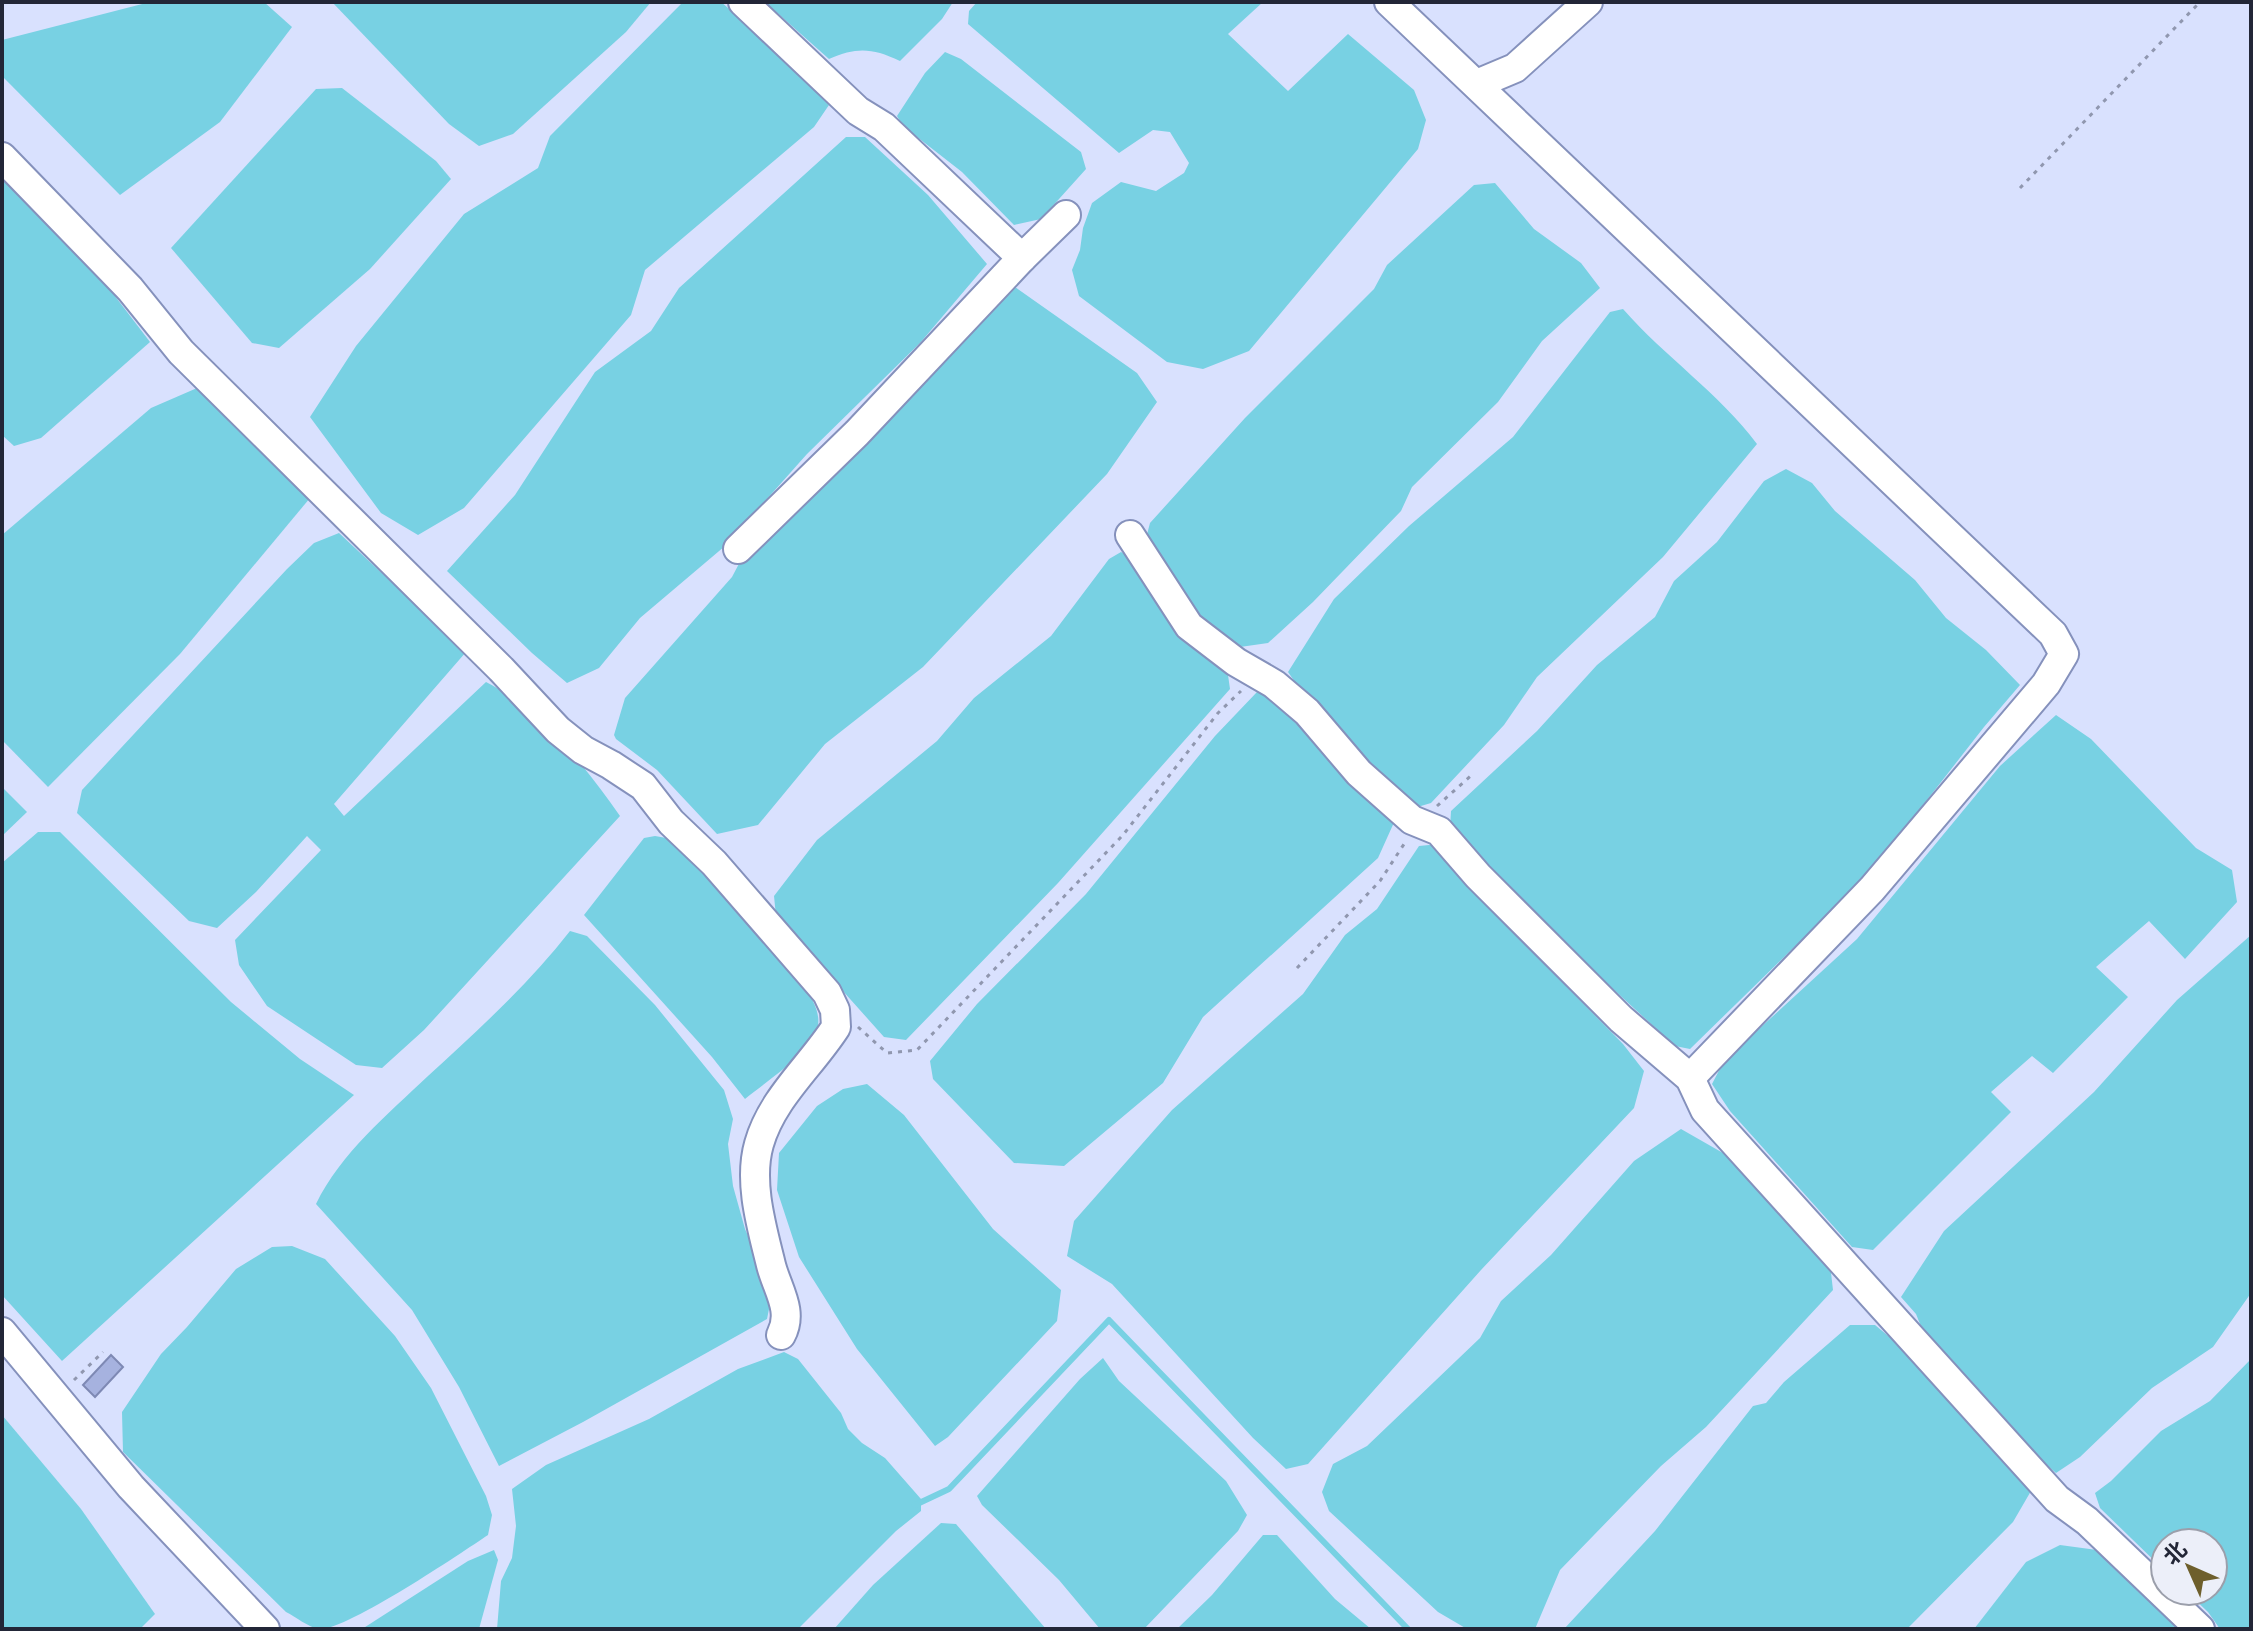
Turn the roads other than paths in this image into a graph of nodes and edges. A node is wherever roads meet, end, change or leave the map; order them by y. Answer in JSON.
{"nodes":[{"id":1,"x":743,"y":2,"type":"edge"},
{"id":2,"x":1389,"y":2,"type":"edge"},
{"id":3,"x":1588,"y":2,"type":"edge"},
{"id":4,"x":1477,"y":84,"type":"junction"},
{"id":5,"x":2,"y":157,"type":"edge"},
{"id":6,"x":1066,"y":215,"type":"dead end"},
{"id":7,"x":1022,"y":258,"type":"junction"},
{"id":8,"x":1130,"y":535,"type":"dead end"},
{"id":9,"x":738,"y":549,"type":"dead end"},
{"id":10,"x":1690,"y":1078,"type":"junction"},
{"id":11,"x":2,"y":1332,"type":"edge"},
{"id":12,"x":781,"y":1335,"type":"dead end"},
{"id":13,"x":265,"y":1629,"type":"edge"},
{"id":14,"x":2200,"y":1629,"type":"edge"}],
"edges":[{"from":1,"to":7,"type":"lane"},
{"from":2,"to":4,"type":"lane"},
{"from":3,"to":4,"type":"lane"},
{"from":4,"to":10,"type":"lane"},
{"from":5,"to":12,"type":"lane"},
{"from":6,"to":7,"type":"lane"},
{"from":7,"to":9,"type":"lane"},
{"from":8,"to":10,"type":"lane"},
{"from":10,"to":14,"type":"lane"},
{"from":11,"to":13,"type":"lane"}]}
